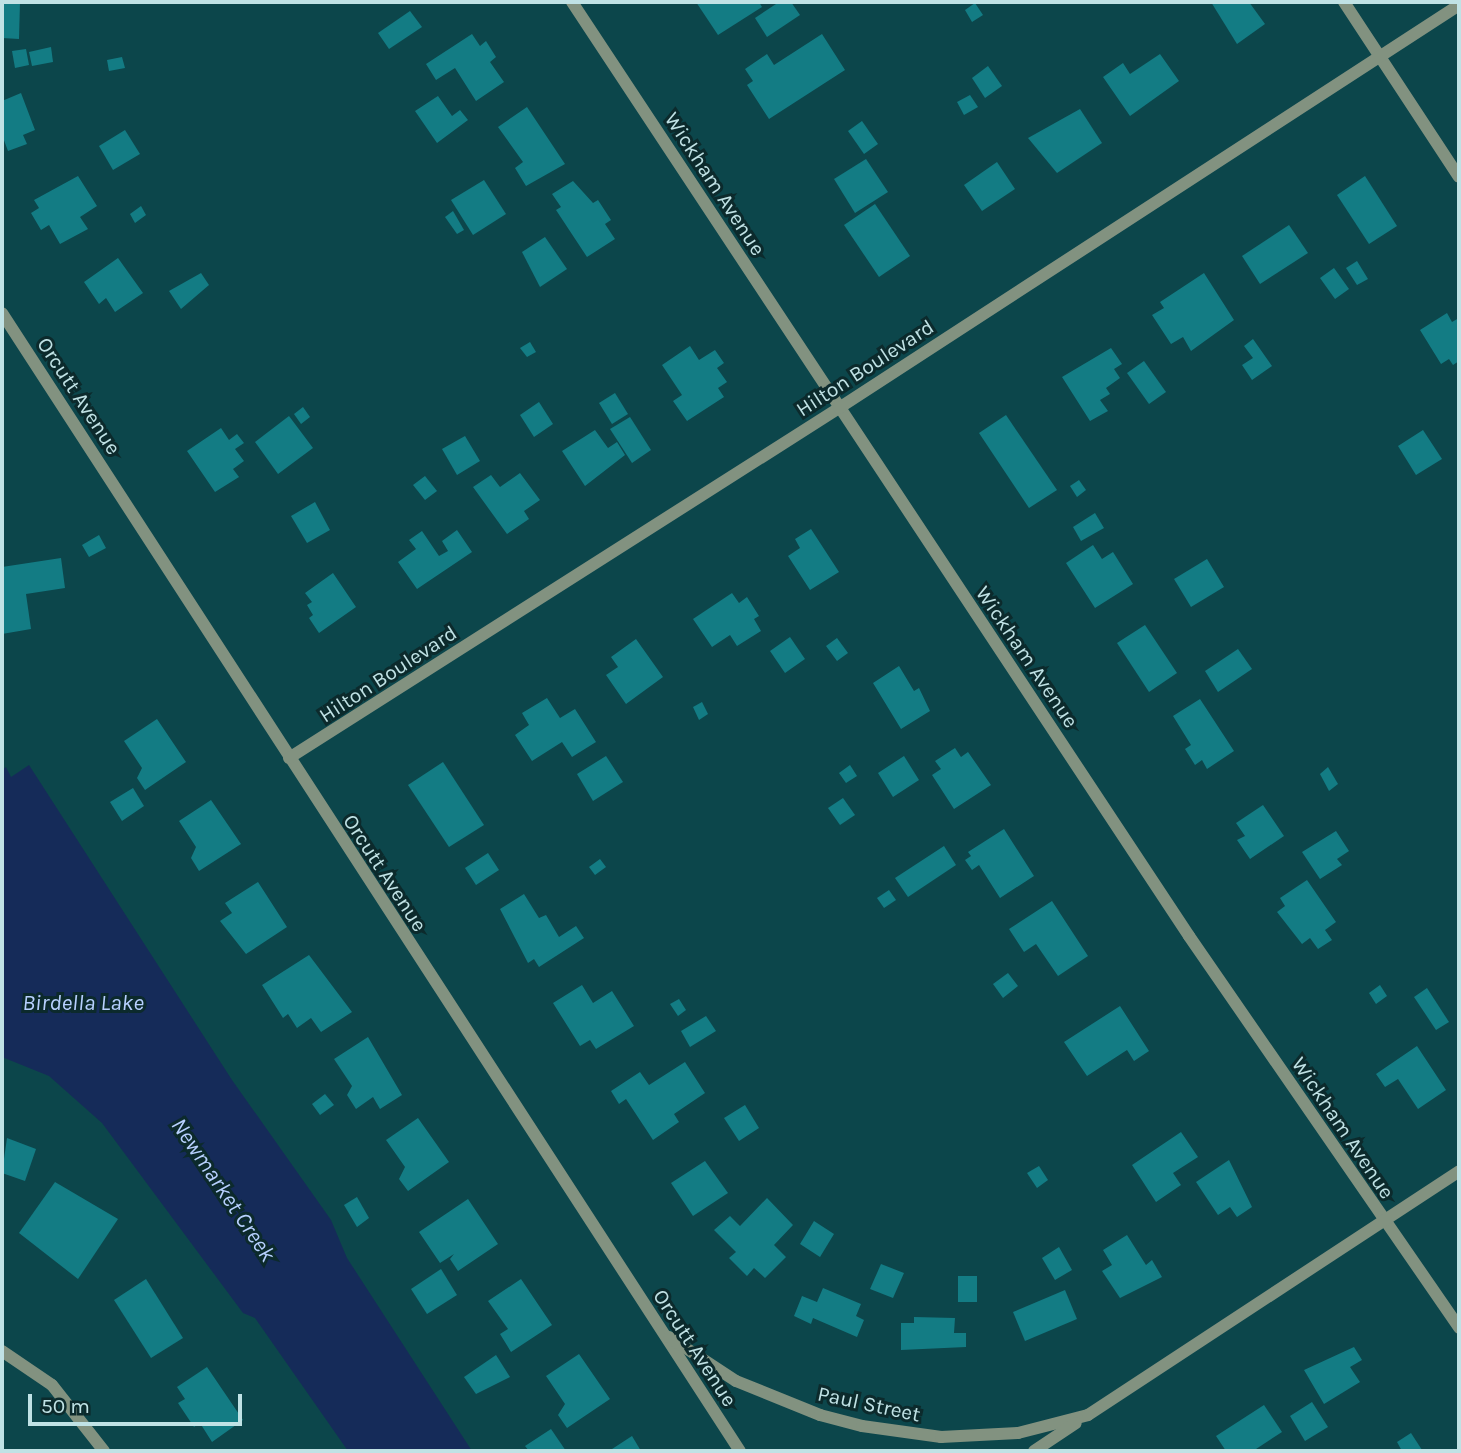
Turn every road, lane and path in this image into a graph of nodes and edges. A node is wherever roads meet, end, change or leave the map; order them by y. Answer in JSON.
{"nodes":[{"id":1,"x":572,"y":2,"type":"edge"},
{"id":2,"x":1344,"y":2,"type":"edge"},
{"id":3,"x":1459,"y":5,"type":"edge"},
{"id":4,"x":1380,"y":56,"type":"junction"},
{"id":5,"x":1459,"y":177,"type":"edge"},
{"id":6,"x":2,"y":313,"type":"edge"},
{"id":7,"x":839,"y":408,"type":"junction"},
{"id":8,"x":289,"y":758,"type":"junction"},
{"id":9,"x":1459,"y":1171,"type":"edge"},
{"id":10,"x":1383,"y":1221,"type":"junction"},
{"id":11,"x":1459,"y":1328,"type":"edge"},
{"id":12,"x":660,"y":1330,"type":"junction"},
{"id":13,"x":2,"y":1351,"type":"edge"},
{"id":14,"x":1088,"y":1415,"type":"junction"},
{"id":15,"x":104,"y":1451,"type":"edge"},
{"id":16,"x":740,"y":1451,"type":"edge"},
{"id":17,"x":1034,"y":1451,"type":"edge"}],
"edges":[{"from":1,"to":7,"type":"street","name":"Wickham Avenue"},
{"from":2,"to":4,"type":"street"},
{"from":3,"to":4,"type":"street","name":"Hilton Boulevard"},
{"from":4,"to":5,"type":"street"},
{"from":4,"to":7,"type":"street","name":"Hilton Boulevard"},
{"from":6,"to":8,"type":"street","name":"Orcutt Avenue"},
{"from":7,"to":8,"type":"street","name":"Hilton Boulevard"},
{"from":7,"to":10,"type":"street","name":"Wickham Avenue"},
{"from":8,"to":12,"type":"street","name":"Orcutt Avenue"},
{"from":9,"to":10,"type":"street","name":"Paul Street"},
{"from":10,"to":11,"type":"street","name":"Wickham Avenue"},
{"from":10,"to":14,"type":"street","name":"Paul Street"},
{"from":12,"to":14,"type":"street","name":"Paul Street"},
{"from":12,"to":16,"type":"street","name":"Orcutt Avenue"},
{"from":13,"to":15,"type":"street"},
{"from":14,"to":17,"type":"street","name":"Paul Street"}]}
